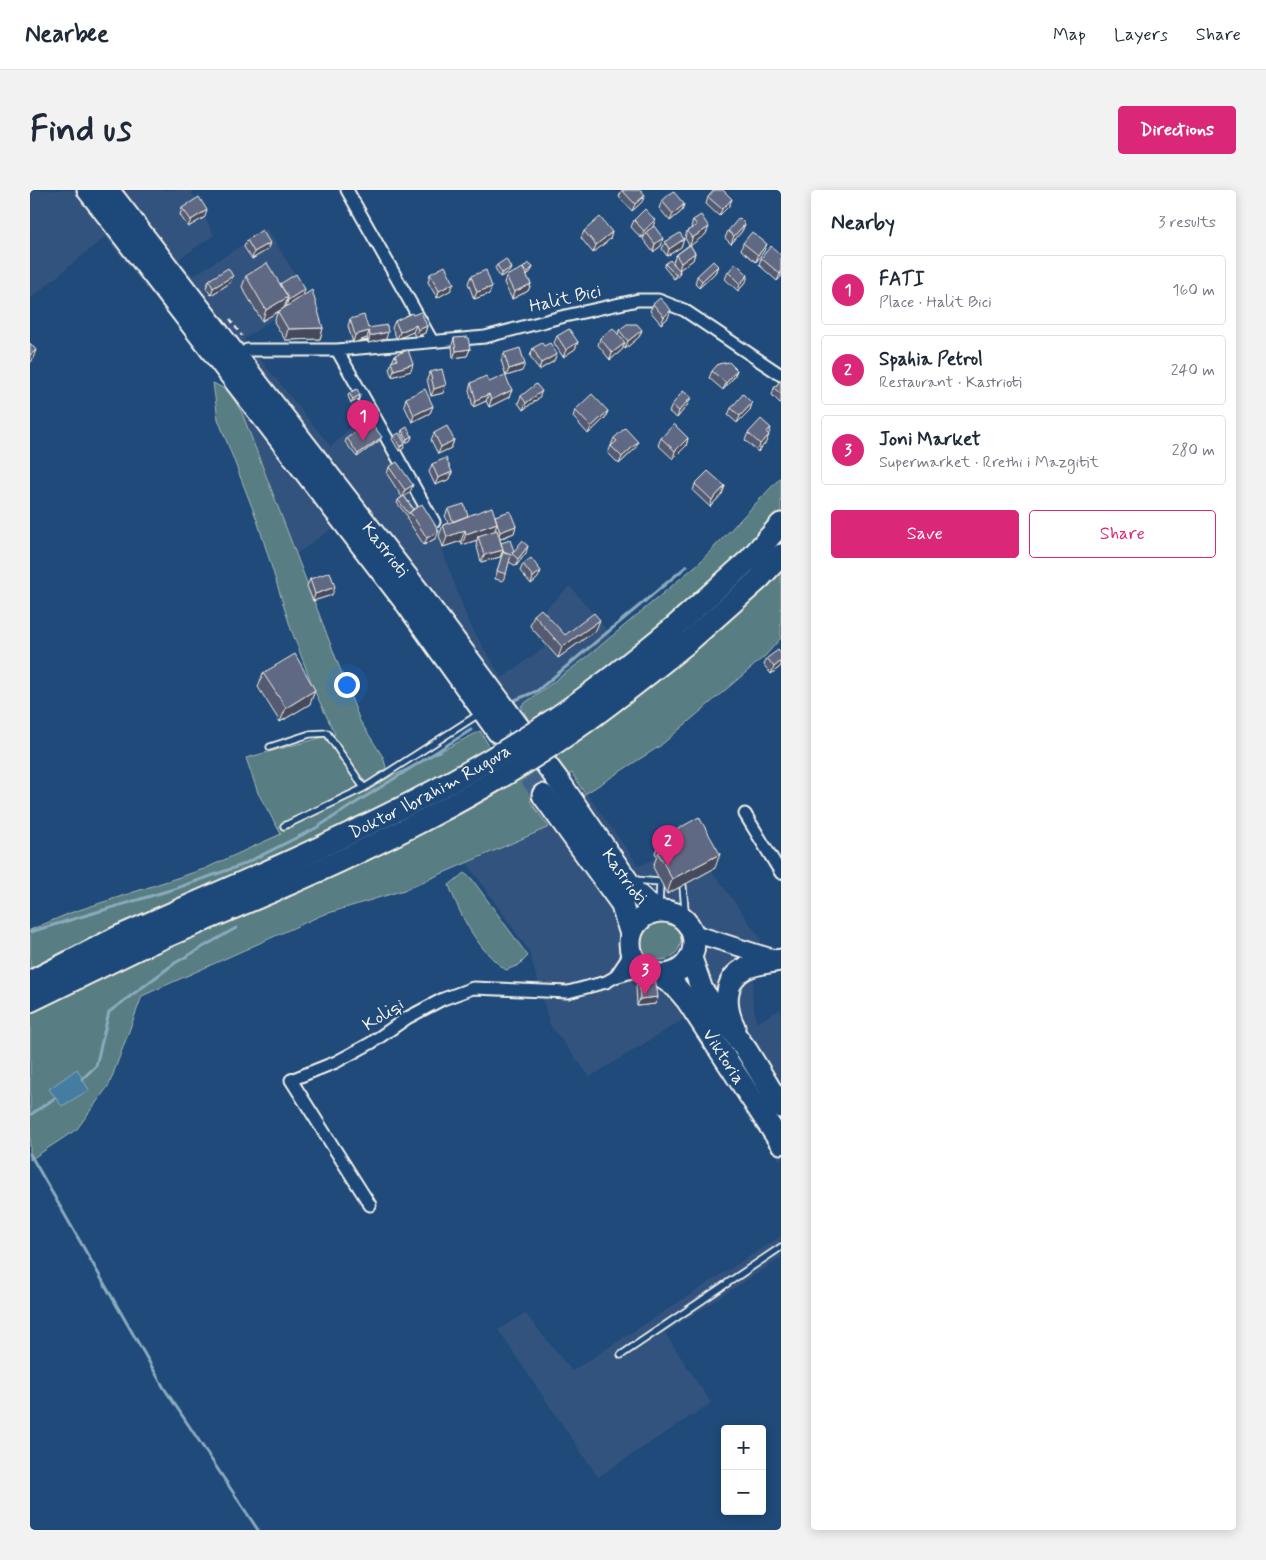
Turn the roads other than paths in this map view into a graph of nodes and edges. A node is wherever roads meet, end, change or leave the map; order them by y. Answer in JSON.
{"nodes":[{"id":1,"x":88,"y":190,"type":"edge"},
{"id":2,"x":108,"y":190,"type":"edge"},
{"id":3,"x":347,"y":190,"type":"edge"},
{"id":4,"x":432,"y":341,"type":"junction"},
{"id":5,"x":337,"y":350,"type":"junction"},
{"id":6,"x":238,"y":357,"type":"junction"},
{"id":7,"x":781,"y":375,"type":"edge"},
{"id":8,"x":434,"y":522,"type":"edge"},
{"id":9,"x":781,"y":524,"type":"edge"},
{"id":10,"x":781,"y":555,"type":"edge"},
{"id":11,"x":680,"y":635,"type":"junction"},
{"id":12,"x":483,"y":711,"type":"junction"},
{"id":13,"x":498,"y":732,"type":"tunnel mouth"},
{"id":14,"x":270,"y":747,"type":"dead end"},
{"id":15,"x":364,"y":788,"type":"junction"},
{"id":16,"x":544,"y":795,"type":"tunnel mouth"},
{"id":17,"x":745,"y":814,"type":"dead end"},
{"id":18,"x":284,"y":826,"type":"dead end"},
{"id":19,"x":781,"y":873,"type":"edge"},
{"id":20,"x":277,"y":879,"type":"junction"},
{"id":21,"x":626,"y":879,"type":"junction"},
{"id":22,"x":683,"y":886,"type":"dead end"},
{"id":23,"x":657,"y":911,"type":"junction"},
{"id":24,"x":691,"y":941,"type":"junction"},
{"id":25,"x":641,"y":958,"type":"junction"},
{"id":26,"x":781,"y":960,"type":"edge"},
{"id":27,"x":615,"y":977,"type":"junction"},
{"id":28,"x":30,"y":982,"type":"edge"},
{"id":29,"x":30,"y":1001,"type":"edge"},
{"id":30,"x":751,"y":1059,"type":"junction"},
{"id":31,"x":781,"y":1107,"type":"edge"},
{"id":32,"x":781,"y":1143,"type":"edge"},
{"id":33,"x":370,"y":1205,"type":"dead end"},
{"id":34,"x":781,"y":1246,"type":"edge"},
{"id":35,"x":621,"y":1355,"type":"dead end"}],
"edges":[{"from":1,"to":12,"type":"highway","name":"Kastrioti"},
{"from":2,"to":6,"type":"highway","name":"Kastrioti"},
{"from":3,"to":4,"type":"street"},
{"from":4,"to":5,"type":"street","name":"Halit Bici"},
{"from":4,"to":7,"type":"street","name":"Halit Bici"},
{"from":5,"to":6,"type":"street","name":"Halit Bici"},
{"from":5,"to":8,"type":"street"},
{"from":6,"to":21,"type":"highway","name":"Kastrioti"},
{"from":9,"to":11,"type":"highway","name":"Doktor Ibrahim Rugova"},
{"from":10,"to":11,"type":"highway","name":"Doktor Ibrahim Rugova"},
{"from":11,"to":20,"type":"highway","name":"Doktor Ibrahim Rugova","bridge":true},
{"from":12,"to":13,"type":"highway","name":"Kastrioti"},
{"from":12,"to":15,"type":"lane"},
{"from":14,"to":15,"type":"lane"},
{"from":15,"to":18,"type":"lane"},
{"from":16,"to":25,"type":"highway","name":"Kastrioti"},
{"from":17,"to":19,"type":"street"},
{"from":20,"to":28,"type":"highway","name":"Doktor Ibrahim Rugova"},
{"from":20,"to":29,"type":"highway","name":"Doktor Ibrahim Rugova"},
{"from":21,"to":23,"type":"highway","name":"Kastrioti"},
{"from":21,"to":23,"type":"lane"},
{"from":22,"to":24,"type":"lane"},
{"from":23,"to":24,"type":"highway"},
{"from":23,"to":25,"type":"highway"},
{"from":24,"to":25,"type":"highway"},
{"from":24,"to":26,"type":"street"},
{"from":24,"to":30,"type":"highway","name":"Viktoria"},
{"from":25,"to":27,"type":"street","name":"Koliqi"},
{"from":25,"to":27,"type":"street"},
{"from":25,"to":32,"type":"highway","name":"Viktoria"},
{"from":26,"to":30,"type":"highway"},
{"from":27,"to":33,"type":"street","name":"Koliqi"},
{"from":30,"to":31,"type":"highway","name":"Viktoria"},
{"from":34,"to":35,"type":"lane"}]}
